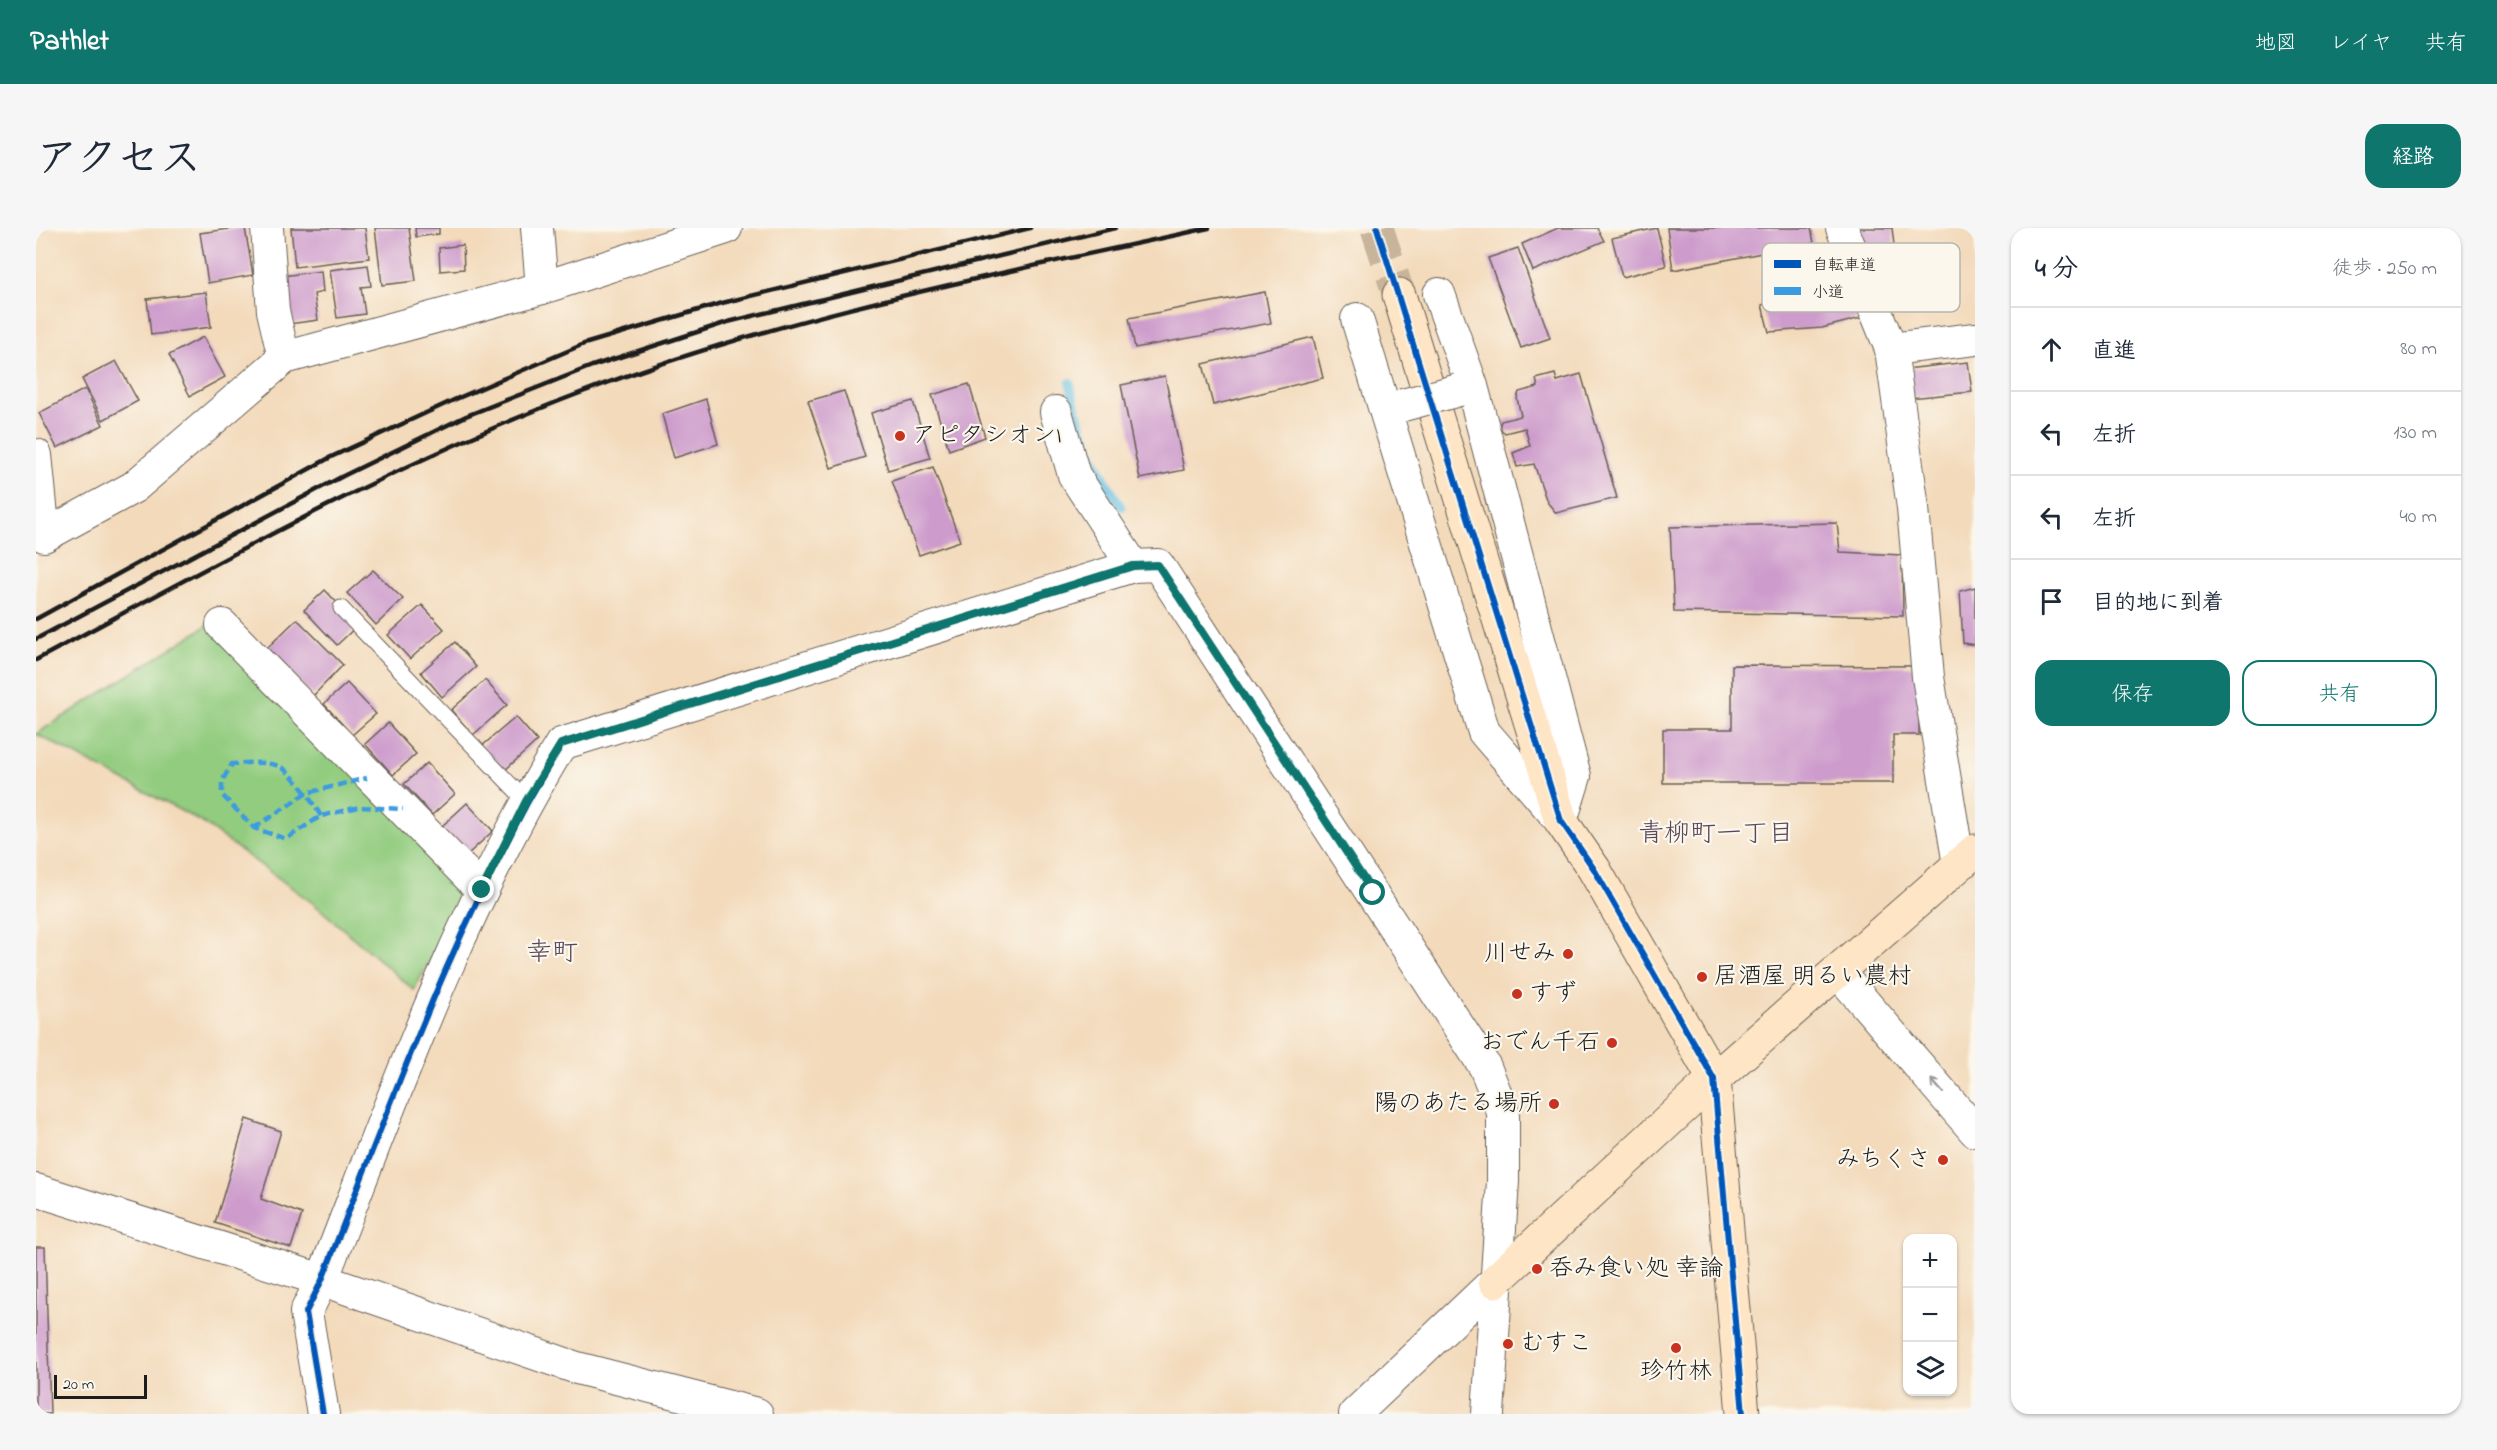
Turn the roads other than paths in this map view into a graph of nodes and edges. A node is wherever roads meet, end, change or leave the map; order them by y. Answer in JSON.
{"nodes":[{"id":1,"x":267,"y":228,"type":"edge"},
{"id":2,"x":537,"y":228,"type":"edge"},
{"id":3,"x":726,"y":228,"type":"edge"},
{"id":4,"x":1842,"y":228,"type":"edge"},
{"id":5,"x":1848,"y":243,"type":"edge"},
{"id":6,"x":542,"y":288,"type":"junction"},
{"id":7,"x":1439,"y":294,"type":"dead end"},
{"id":8,"x":1399,"y":295,"type":"tunnel mouth"},
{"id":9,"x":1876,"y":312,"type":"edge"},
{"id":10,"x":1357,"y":319,"type":"dead end"},
{"id":11,"x":1975,"y":339,"type":"edge"},
{"id":12,"x":1891,"y":349,"type":"junction"},
{"id":13,"x":284,"y":358,"type":"junction"},
{"id":14,"x":1465,"y":388,"type":"junction"},
{"id":15,"x":1395,"y":408,"type":"junction"},
{"id":16,"x":1056,"y":412,"type":"dead end"},
{"id":17,"x":36,"y":455,"type":"edge"},
{"id":18,"x":40,"y":538,"type":"edge"},
{"id":19,"x":1133,"y":566,"type":"junction"},
{"id":20,"x":341,"y":608,"type":"dead end"},
{"id":21,"x":222,"y":625,"type":"dead end"},
{"id":22,"x":526,"y":801,"type":"junction"},
{"id":23,"x":1561,"y":821,"type":"junction"},
{"id":24,"x":1967,"y":858,"type":"edge"},
{"id":25,"x":482,"y":890,"type":"junction"},
{"id":26,"x":1838,"y":972,"type":"junction"},
{"id":27,"x":1714,"y":1079,"type":"junction"},
{"id":28,"x":1975,"y":1131,"type":"edge"},
{"id":29,"x":36,"y":1190,"type":"edge"},
{"id":30,"x":322,"y":1280,"type":"junction"},
{"id":31,"x":1495,"y":1281,"type":"junction"},
{"id":32,"x":323,"y":1414,"type":"edge"},
{"id":33,"x":757,"y":1414,"type":"edge"},
{"id":34,"x":1355,"y":1414,"type":"edge"},
{"id":35,"x":1488,"y":1414,"type":"edge"},
{"id":36,"x":1743,"y":1414,"type":"edge"}],
"edges":[{"from":1,"to":13,"type":"street"},
{"from":2,"to":6,"type":"street"},
{"from":3,"to":6,"type":"street"},
{"from":4,"to":5,"type":"street"},
{"from":6,"to":13,"type":"street"},
{"from":7,"to":14,"type":"street"},
{"from":8,"to":23,"type":"street"},
{"from":9,"to":12,"type":"street"},
{"from":10,"to":15,"type":"street"},
{"from":11,"to":12,"type":"street"},
{"from":12,"to":24,"type":"street"},
{"from":13,"to":18,"type":"street"},
{"from":14,"to":15,"type":"street","bridge":true},
{"from":14,"to":23,"type":"street"},
{"from":15,"to":23,"type":"street"},
{"from":16,"to":19,"type":"street"},
{"from":17,"to":18,"type":"street"},
{"from":19,"to":22,"type":"street"},
{"from":19,"to":31,"type":"street"},
{"from":20,"to":22,"type":"lane"},
{"from":21,"to":25,"type":"street"},
{"from":22,"to":25,"type":"street"},
{"from":23,"to":27,"type":"street"},
{"from":24,"to":26,"type":"street"},
{"from":25,"to":30,"type":"street"},
{"from":26,"to":27,"type":"street"},
{"from":28,"to":26,"type":"street","one_way":true},
{"from":27,"to":31,"type":"street"},
{"from":27,"to":36,"type":"street"},
{"from":29,"to":30,"type":"street"},
{"from":30,"to":32,"type":"street"},
{"from":30,"to":33,"type":"street"},
{"from":31,"to":34,"type":"street"},
{"from":31,"to":35,"type":"street"}]}
